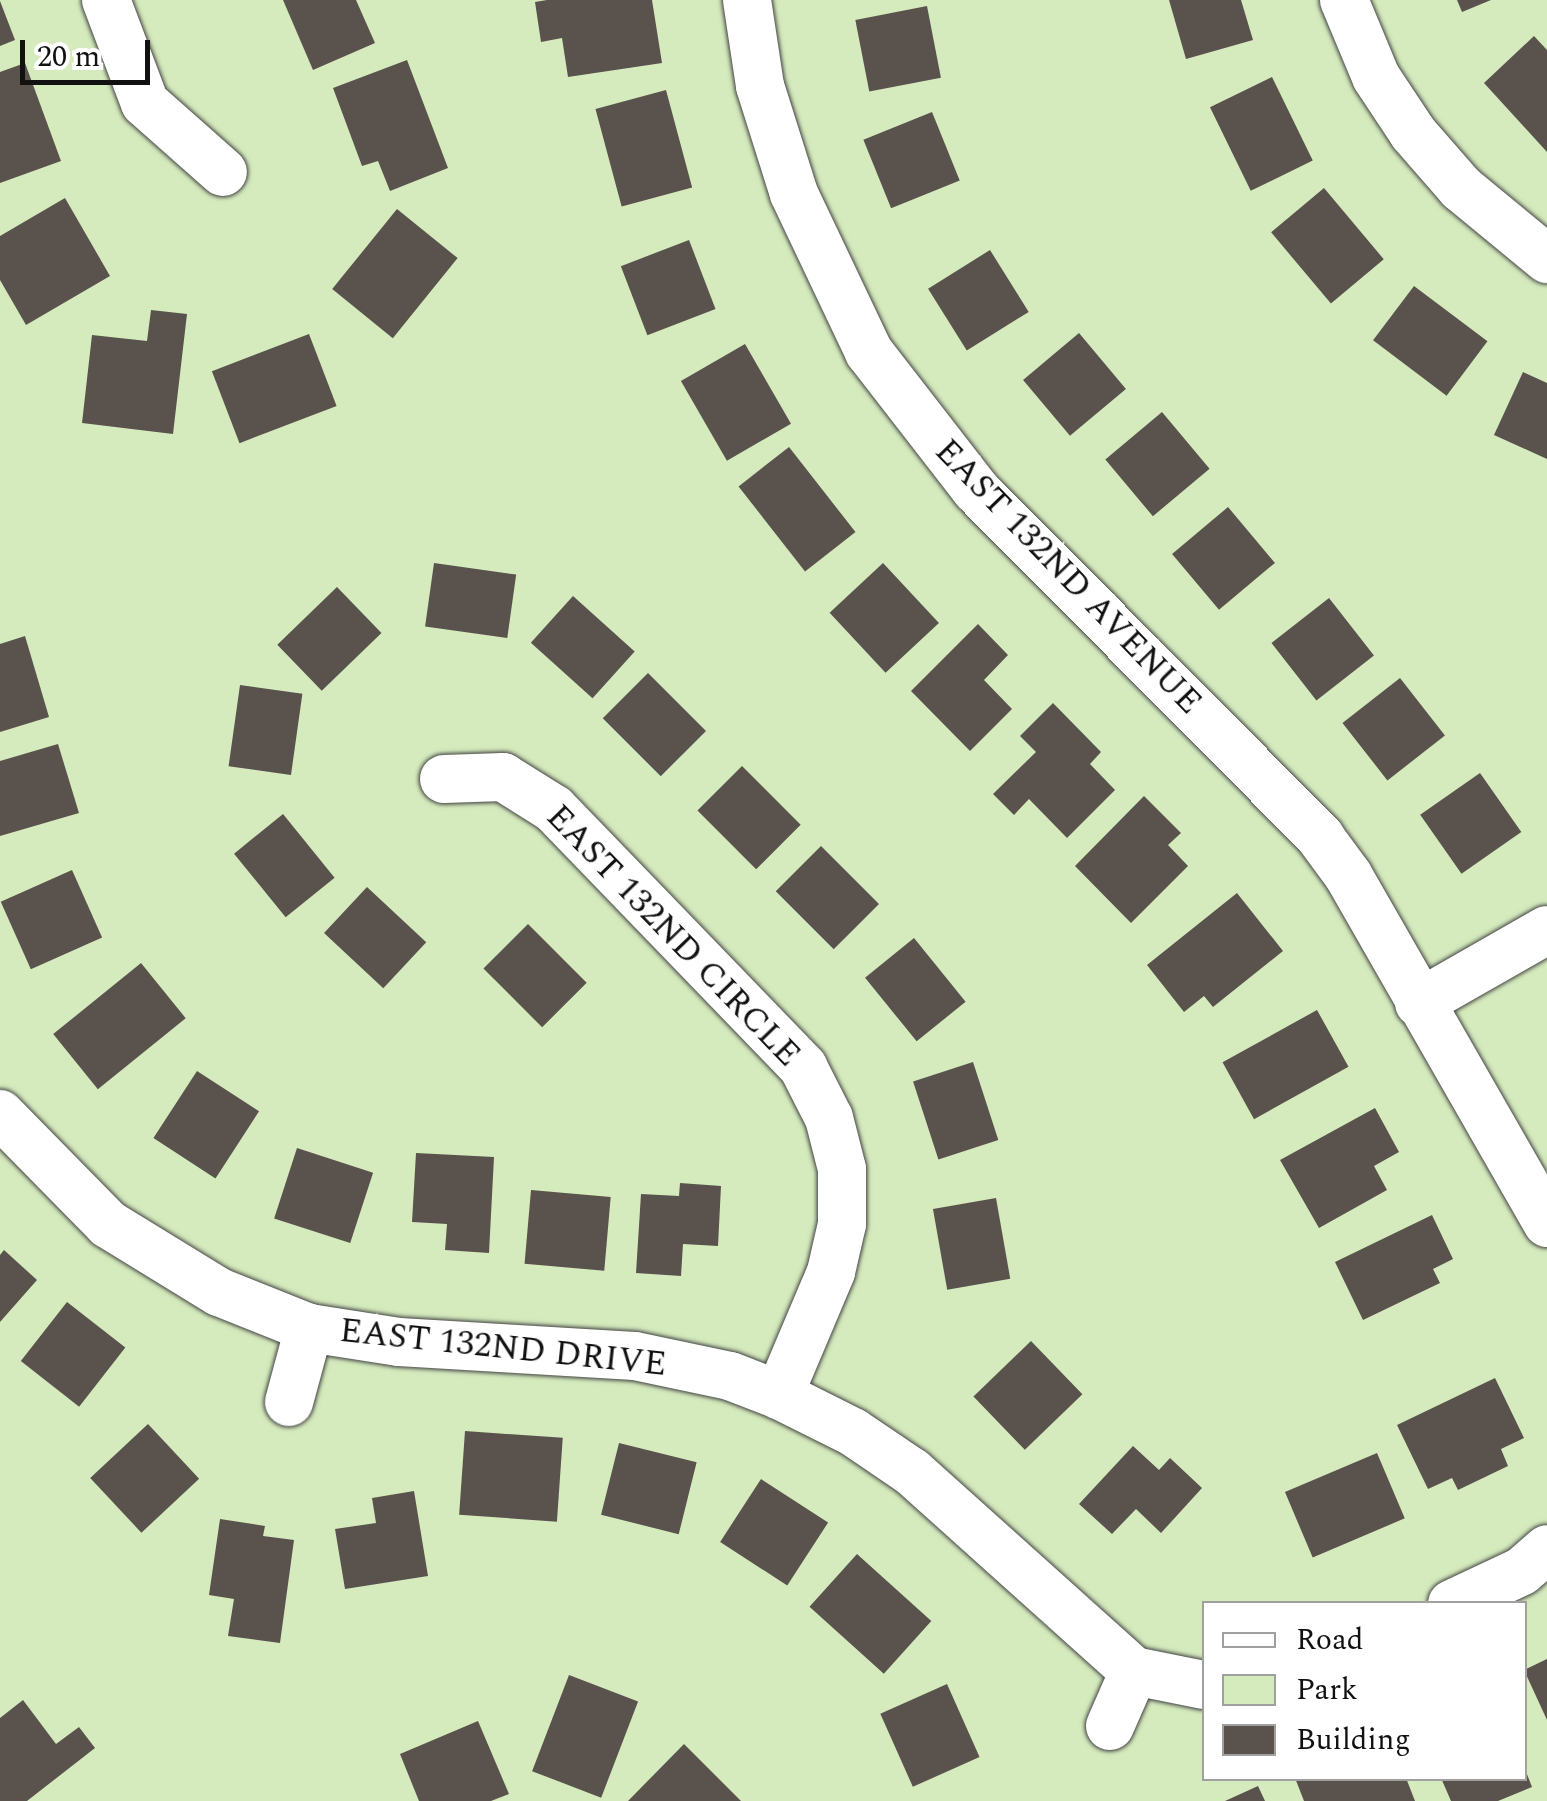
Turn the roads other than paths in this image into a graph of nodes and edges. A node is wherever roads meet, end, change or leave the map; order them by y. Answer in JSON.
{"nodes":[{"id":1,"x":106,"y":0,"type":"edge"},
{"id":2,"x":747,"y":0,"type":"edge"},
{"id":3,"x":1344,"y":0,"type":"edge"},
{"id":4,"x":223,"y":172,"type":"dead end"},
{"id":5,"x":1547,"y":259,"type":"edge"},
{"id":6,"x":444,"y":780,"type":"dead end"},
{"id":7,"x":1547,"y":930,"type":"edge"},
{"id":8,"x":1419,"y":1003,"type":"junction"},
{"id":9,"x":0,"y":1114,"type":"edge"},
{"id":10,"x":1547,"y":1223,"type":"edge"},
{"id":11,"x":309,"y":1328,"type":"junction"},
{"id":12,"x":779,"y":1394,"type":"junction"},
{"id":13,"x":289,"y":1402,"type":"dead end"},
{"id":14,"x":1547,"y":1548,"type":"edge"},
{"id":15,"x":1458,"y":1601,"type":"edge"},
{"id":16,"x":1134,"y":1671,"type":"junction"},
{"id":17,"x":1202,"y":1684,"type":"edge"},
{"id":18,"x":1110,"y":1726,"type":"dead end"}],
"edges":[{"from":1,"to":4,"type":"street"},
{"from":2,"to":8,"type":"street","name":"EAST 132ND AVENUE"},
{"from":3,"to":5,"type":"street"},
{"from":6,"to":12,"type":"street","name":"EAST 132ND CIRCLE"},
{"from":7,"to":8,"type":"street"},
{"from":8,"to":10,"type":"street"},
{"from":9,"to":11,"type":"street","name":"EAST 132ND DRIVE"},
{"from":11,"to":12,"type":"street","name":"EAST 132ND DRIVE"},
{"from":11,"to":13,"type":"street","name":"EAST 132ND DRIVE"},
{"from":12,"to":16,"type":"street","name":"EAST 132ND DRIVE"},
{"from":14,"to":15,"type":"street"},
{"from":16,"to":17,"type":"street"},
{"from":16,"to":18,"type":"street"}]}
